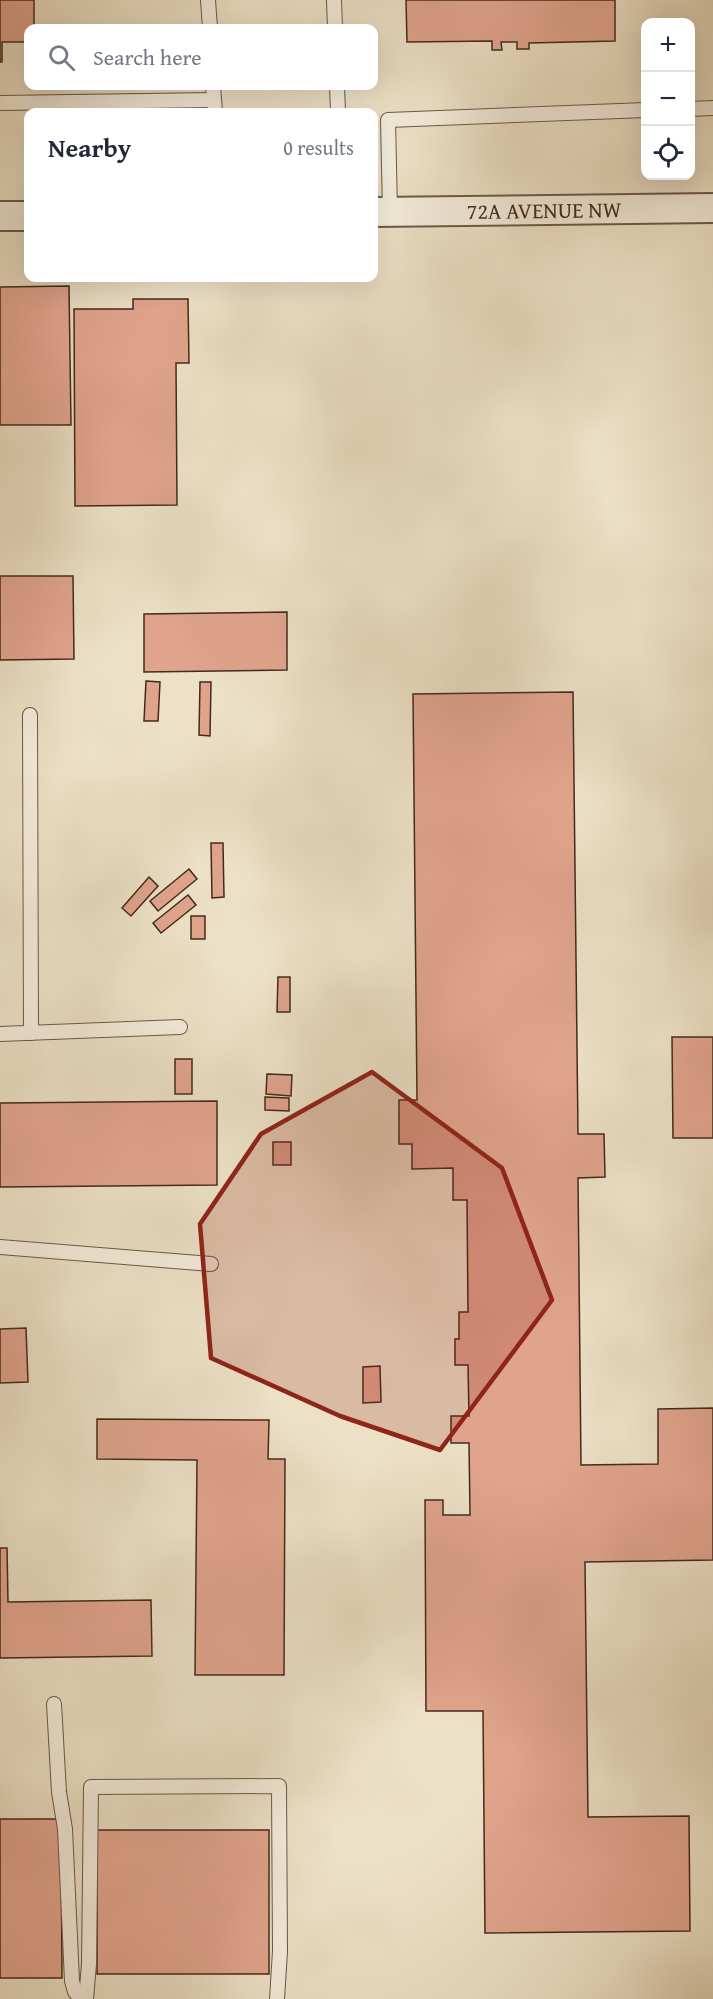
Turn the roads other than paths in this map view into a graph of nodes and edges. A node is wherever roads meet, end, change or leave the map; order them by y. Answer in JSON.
{"nodes":[{"id":1,"x":208,"y":0,"type":"edge"},
{"id":2,"x":334,"y":0,"type":"edge"},
{"id":3,"x":210,"y":24,"type":"edge"},
{"id":4,"x":335,"y":24,"type":"edge"},
{"id":5,"x":213,"y":90,"type":"edge"},
{"id":6,"x":337,"y":90,"type":"edge"},
{"id":7,"x":0,"y":103,"type":"edge"},
{"id":8,"x":215,"y":106,"type":"edge"},
{"id":9,"x":338,"y":108,"type":"edge"},
{"id":10,"x":713,"y":108,"type":"edge"},
{"id":11,"x":695,"y":109,"type":"edge"},
{"id":12,"x":641,"y":110,"type":"edge"},
{"id":13,"x":381,"y":120,"type":"edge"},
{"id":14,"x":713,"y":208,"type":"edge"},
{"id":15,"x":382,"y":212,"type":"edge"},
{"id":16,"x":0,"y":216,"type":"edge"},
{"id":17,"x":24,"y":216,"type":"edge"},
{"id":18,"x":30,"y":715,"type":"dead end"},
{"id":19,"x":180,"y":1027,"type":"dead end"},
{"id":20,"x":30,"y":1033,"type":"junction"},
{"id":21,"x":0,"y":1034,"type":"edge"},
{"id":22,"x":0,"y":1247,"type":"edge"},
{"id":23,"x":211,"y":1264,"type":"dead end"},
{"id":24,"x":54,"y":1704,"type":"dead end"},
{"id":25,"x":85,"y":1999,"type":"edge"},
{"id":26,"x":278,"y":1999,"type":"edge"}],
"edges":[{"from":1,"to":3,"type":"lane"},
{"from":2,"to":4,"type":"lane"},
{"from":5,"to":8,"type":"lane"},
{"from":6,"to":9,"type":"lane"},
{"from":7,"to":8,"type":"lane"},
{"from":10,"to":11,"type":"lane"},
{"from":12,"to":13,"type":"lane"},
{"from":13,"to":15,"type":"lane"},
{"from":14,"to":15,"type":"street","name":"72A AVENUE NW"},
{"from":16,"to":17,"type":"street"},
{"from":18,"to":20,"type":"lane"},
{"from":19,"to":20,"type":"lane"},
{"from":20,"to":21,"type":"lane"},
{"from":22,"to":23,"type":"lane"},
{"from":24,"to":25,"type":"lane"},
{"from":25,"to":26,"type":"lane"}]}
